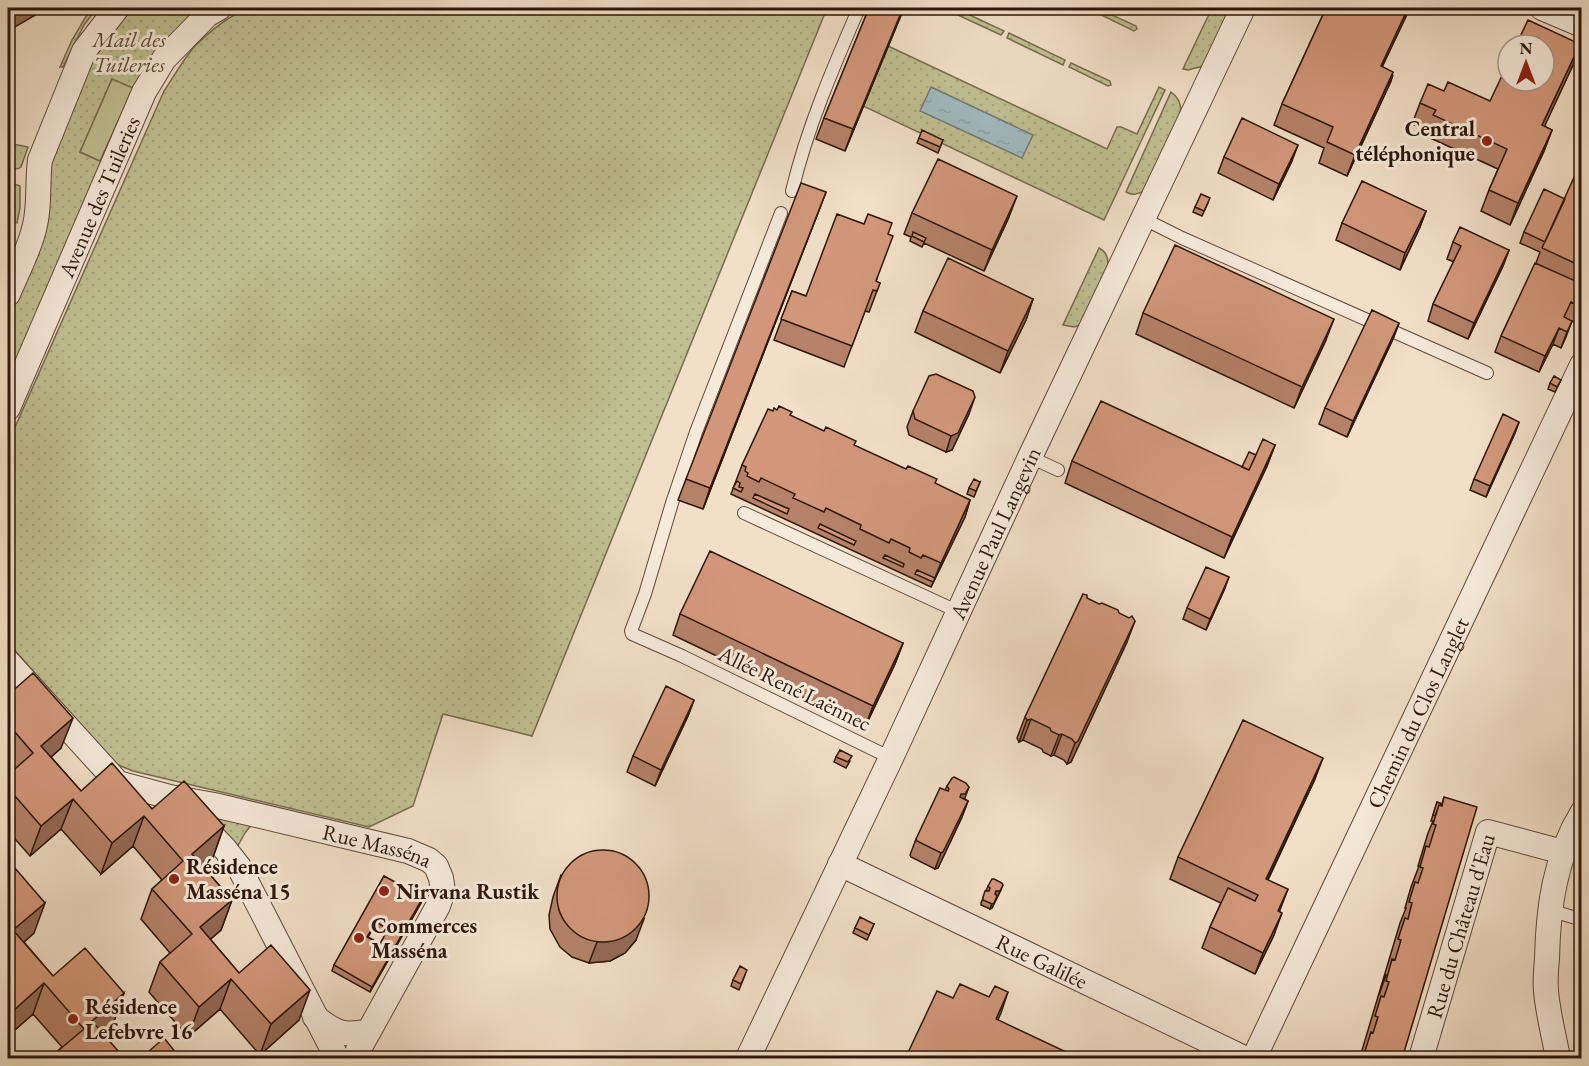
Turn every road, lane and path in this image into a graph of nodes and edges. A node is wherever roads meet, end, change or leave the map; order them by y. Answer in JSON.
{"nodes":[{"id":1,"x":117,"y":8,"type":"edge"},
{"id":2,"x":219,"y":8,"type":"edge"},
{"id":3,"x":859,"y":8,"type":"edge"},
{"id":4,"x":1243,"y":8,"type":"edge"},
{"id":5,"x":1542,"y":8,"type":"edge"},
{"id":6,"x":1581,"y":25,"type":"edge"},
{"id":7,"x":792,"y":191,"type":"dead end"},
{"id":8,"x":781,"y":213,"type":"dead end"},
{"id":9,"x":1144,"y":219,"type":"junction"},
{"id":10,"x":8,"y":294,"type":"edge"},
{"id":11,"x":1581,"y":365,"type":"edge"},
{"id":12,"x":1487,"y":373,"type":"dead end"},
{"id":13,"x":8,"y":408,"type":"edge"},
{"id":14,"x":1030,"y":457,"type":"junction"},
{"id":15,"x":1058,"y":470,"type":"dead end"},
{"id":16,"x":744,"y":513,"type":"dead end"},
{"id":17,"x":958,"y":612,"type":"junction"},
{"id":18,"x":8,"y":662,"type":"edge"},
{"id":19,"x":891,"y":758,"type":"junction"},
{"id":20,"x":170,"y":797,"type":"junction"},
{"id":21,"x":1581,"y":813,"type":"edge"},
{"id":22,"x":1563,"y":852,"type":"junction"},
{"id":23,"x":840,"y":864,"type":"junction"},
{"id":24,"x":1550,"y":910,"type":"junction"},
{"id":25,"x":1581,"y":920,"type":"edge"},
{"id":26,"x":315,"y":1017,"type":"junction"},
{"id":27,"x":369,"y":1031,"type":"junction"},
{"id":28,"x":337,"y":1059,"type":"edge"},
{"id":29,"x":354,"y":1059,"type":"edge"},
{"id":30,"x":748,"y":1059,"type":"edge"},
{"id":31,"x":1244,"y":1059,"type":"edge"},
{"id":32,"x":1254,"y":1059,"type":"edge"},
{"id":33,"x":1421,"y":1059,"type":"edge"},
{"id":34,"x":1558,"y":1059,"type":"edge"}],
"edges":[{"from":1,"to":10,"type":"street","name":"Avenue des Tuileries"},
{"from":2,"to":13,"type":"street","name":"Avenue des Tuileries"},
{"from":3,"to":7,"type":"lane"},
{"from":4,"to":9,"type":"street","name":"Avenue Paul Langevin"},
{"from":5,"to":6,"type":"street"},
{"from":8,"to":19,"type":"lane","name":"Allée René Laënnec"},
{"from":9,"to":12,"type":"lane"},
{"from":9,"to":14,"type":"street","name":"Avenue Paul Langevin"},
{"from":11,"to":32,"type":"street","name":"Chemin du Clos Langlet"},
{"from":14,"to":15,"type":"lane"},
{"from":14,"to":17,"type":"street","name":"Avenue Paul Langevin"},
{"from":16,"to":17,"type":"lane"},
{"from":17,"to":19,"type":"street","name":"Avenue Paul Langevin"},
{"from":18,"to":20,"type":"street","name":"Rue Masséna"},
{"from":19,"to":23,"type":"street","name":"Avenue Paul Langevin"},
{"from":20,"to":26,"type":"street","name":"Rue Masséna"},
{"from":20,"to":27,"type":"street","name":"Rue Masséna"},
{"from":21,"to":22,"type":"street"},
{"from":22,"to":24,"type":"street"},
{"from":22,"to":33,"type":"street","name":"Rue du Château d'Eau"},
{"from":23,"to":30,"type":"street","name":"Avenue Paul Langevin"},
{"from":23,"to":31,"type":"street","name":"Rue Galilée"},
{"from":24,"to":25,"type":"lane"},
{"from":24,"to":34,"type":"street"},
{"from":26,"to":27,"type":"street"},
{"from":26,"to":28,"type":"street","name":"Rue Masséna"},
{"from":27,"to":29,"type":"street","name":"Rue Masséna"}]}
